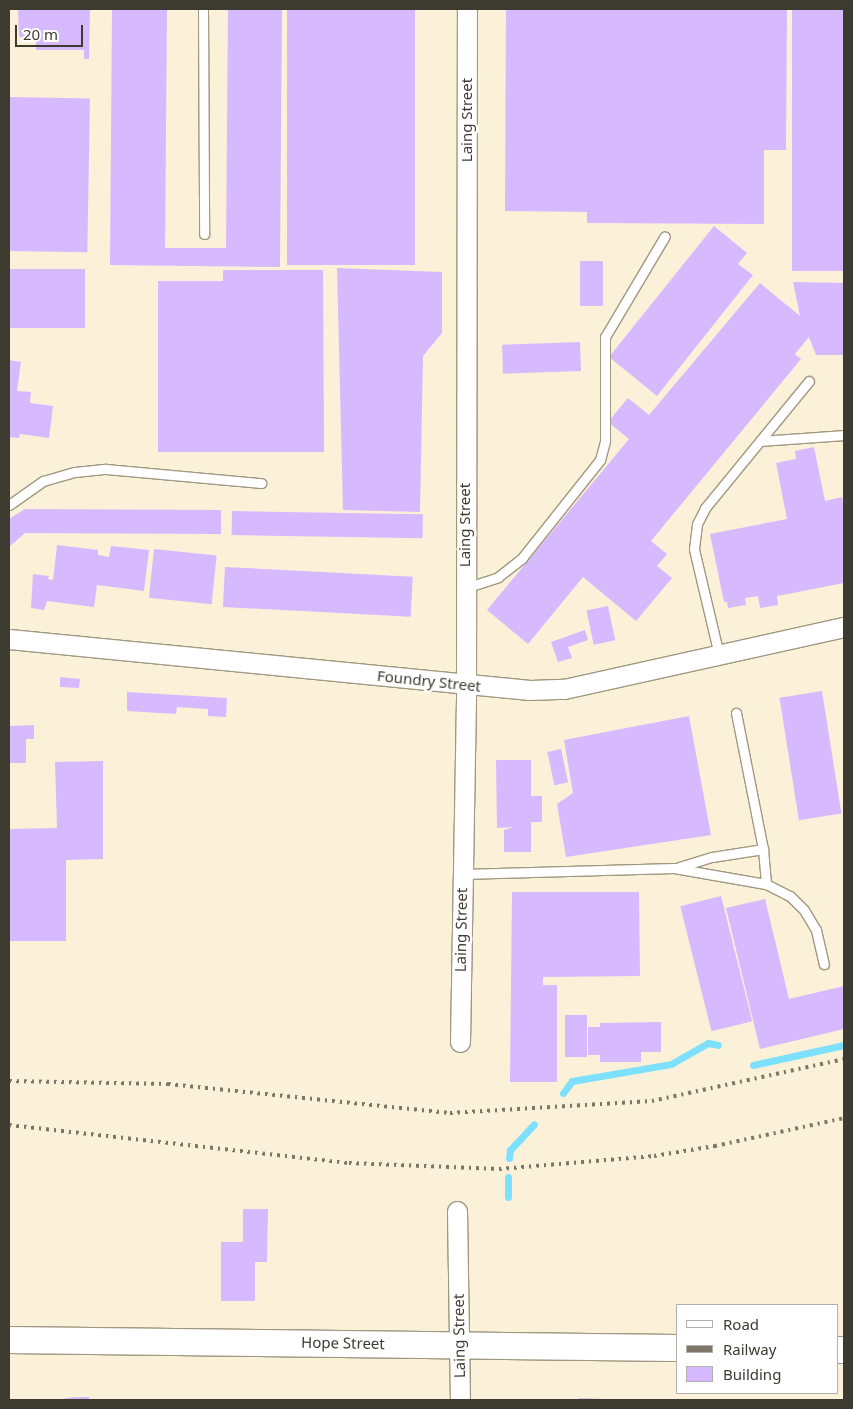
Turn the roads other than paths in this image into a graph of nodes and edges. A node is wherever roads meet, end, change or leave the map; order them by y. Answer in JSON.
{"nodes":[{"id":1,"x":203,"y":9,"type":"edge"},
{"id":2,"x":468,"y":9,"type":"edge"},
{"id":3,"x":204,"y":234,"type":"dead end"},
{"id":4,"x":665,"y":236,"type":"dead end"},
{"id":5,"x":809,"y":381,"type":"dead end"},
{"id":6,"x":844,"y":434,"type":"edge"},
{"id":7,"x":761,"y":441,"type":"junction"},
{"id":8,"x":261,"y":483,"type":"dead end"},
{"id":9,"x":9,"y":505,"type":"edge"},
{"id":10,"x":465,"y":588,"type":"junction"},
{"id":11,"x":844,"y":627,"type":"edge"},
{"id":12,"x":9,"y":639,"type":"edge"},
{"id":13,"x":719,"y":655,"type":"junction"},
{"id":14,"x":466,"y":685,"type":"junction"},
{"id":15,"x":736,"y":714,"type":"dead end"},
{"id":16,"x":763,"y":849,"type":"junction"},
{"id":17,"x":674,"y":868,"type":"junction"},
{"id":18,"x":462,"y":874,"type":"junction"},
{"id":19,"x":766,"y":884,"type":"junction"},
{"id":20,"x":824,"y":964,"type":"dead end"},
{"id":21,"x":460,"y":1042,"type":"dead end"},
{"id":22,"x":457,"y":1211,"type":"dead end"},
{"id":23,"x":9,"y":1340,"type":"edge"},
{"id":24,"x":460,"y":1345,"type":"junction"},
{"id":25,"x":676,"y":1348,"type":"edge"},
{"id":26,"x":460,"y":1400,"type":"edge"}],
"edges":[{"from":1,"to":3,"type":"lane"},
{"from":2,"to":10,"type":"street","name":"Laing Street"},
{"from":4,"to":10,"type":"lane"},
{"from":5,"to":7,"type":"lane"},
{"from":6,"to":7,"type":"lane"},
{"from":7,"to":13,"type":"lane"},
{"from":8,"to":9,"type":"lane"},
{"from":10,"to":14,"type":"street","name":"Laing Street"},
{"from":11,"to":13,"type":"street","name":"Foundry Street"},
{"from":12,"to":14,"type":"street","name":"Foundry Street"},
{"from":13,"to":14,"type":"street","name":"Foundry Street"},
{"from":14,"to":18,"type":"street","name":"Laing Street"},
{"from":15,"to":16,"type":"lane"},
{"from":16,"to":17,"type":"lane"},
{"from":16,"to":19,"type":"lane"},
{"from":17,"to":18,"type":"lane"},
{"from":17,"to":19,"type":"lane"},
{"from":18,"to":21,"type":"street","name":"Laing Street"},
{"from":19,"to":20,"type":"lane"},
{"from":22,"to":24,"type":"street","name":"Laing Street"},
{"from":23,"to":24,"type":"street","name":"Hope Street"},
{"from":24,"to":25,"type":"street","name":"Hope Street"},
{"from":24,"to":26,"type":"street","name":"Laing Street"}]}
